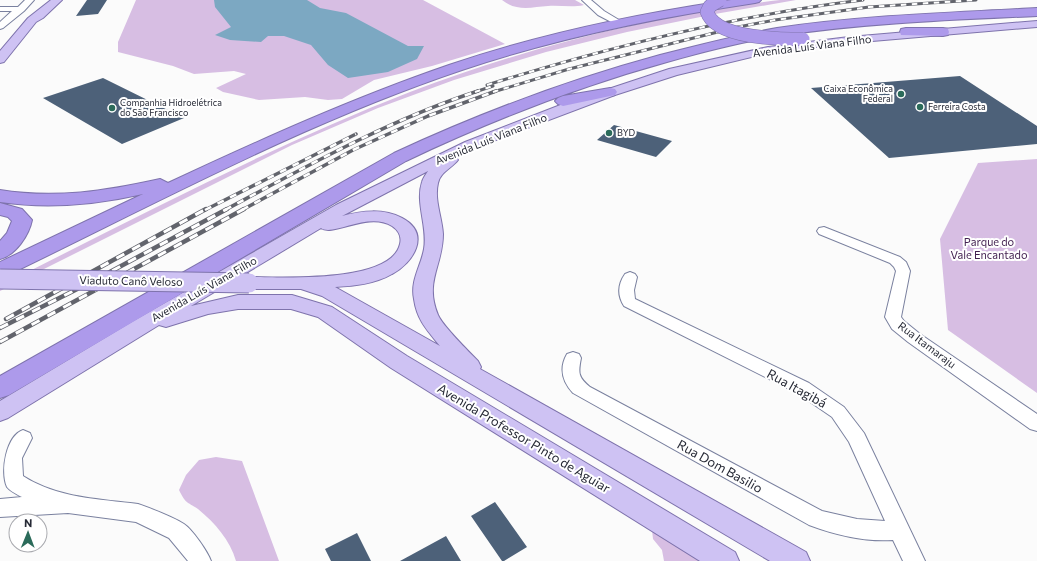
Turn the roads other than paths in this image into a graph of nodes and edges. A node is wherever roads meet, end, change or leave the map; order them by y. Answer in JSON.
{"nodes":[{"id":1,"x":30,"y":0,"type":"edge"},
{"id":2,"x":47,"y":0,"type":"edge"},
{"id":3,"x":57,"y":0,"type":"edge"},
{"id":4,"x":586,"y":0,"type":"edge"},
{"id":5,"x":698,"y":0,"type":"edge"},
{"id":6,"x":720,"y":0,"type":"edge"},
{"id":7,"x":755,"y":0,"type":"edge"},
{"id":8,"x":0,"y":9,"type":"edge"},
{"id":9,"x":21,"y":9,"type":"junction"},
{"id":10,"x":1037,"y":12,"type":"edge"},
{"id":11,"x":1012,"y":14,"type":"junction"},
{"id":12,"x":32,"y":20,"type":"junction"},
{"id":13,"x":625,"y":22,"type":"junction"},
{"id":14,"x":1037,"y":24,"type":"edge"},
{"id":15,"x":0,"y":26,"type":"edge"},
{"id":16,"x":943,"y":32,"type":"junction"},
{"id":17,"x":818,"y":38,"type":"junction"},
{"id":18,"x":0,"y":59,"type":"edge"},
{"id":19,"x":610,"y":92,"type":"junction"},
{"id":20,"x":493,"y":115,"type":"junction"},
{"id":21,"x":470,"y":145,"type":"junction"},
{"id":22,"x":205,"y":172,"type":"junction"},
{"id":23,"x":0,"y":196,"type":"edge"},
{"id":24,"x":0,"y":209,"type":"edge"},
{"id":25,"x":824,"y":231,"type":"dead end"},
{"id":26,"x":281,"y":245,"type":"junction"},
{"id":27,"x":0,"y":253,"type":"edge"},
{"id":28,"x":0,"y":270,"type":"edge"},
{"id":29,"x":630,"y":277,"type":"dead end"},
{"id":30,"x":0,"y":279,"type":"edge"},
{"id":31,"x":302,"y":283,"type":"junction"},
{"id":32,"x":139,"y":327,"type":"junction"},
{"id":33,"x":572,"y":358,"type":"dead end"},
{"id":34,"x":479,"y":378,"type":"junction"},
{"id":35,"x":0,"y":388,"type":"edge"},
{"id":36,"x":0,"y":412,"type":"edge"},
{"id":37,"x":1037,"y":424,"type":"edge"},
{"id":38,"x":23,"y":438,"type":"dead end"},
{"id":39,"x":68,"y":504,"type":"junction"},
{"id":40,"x":0,"y":508,"type":"edge"},
{"id":41,"x":899,"y":530,"type":"junction"},
{"id":42,"x":200,"y":561,"type":"edge"},
{"id":43,"x":725,"y":561,"type":"edge"},
{"id":44,"x":796,"y":561,"type":"edge"},
{"id":45,"x":914,"y":561,"type":"edge"}],
"edges":[{"from":1,"to":9,"type":"street"},
{"from":2,"to":12,"type":"main road"},
{"from":3,"to":12,"type":"main road"},
{"from":4,"to":13,"type":"street"},
{"from":5,"to":13,"type":"highway"},
{"from":6,"to":17,"type":"highway","bridge":true},
{"from":7,"to":13,"type":"highway"},
{"from":8,"to":9,"type":"street"},
{"from":9,"to":15,"type":"street"},
{"from":10,"to":11,"type":"highway","name":"Avenida Luís Viana Filho"},
{"from":11,"to":17,"type":"highway"},
{"from":11,"to":20,"type":"highway","name":"Avenida Luís Viana Filho"},
{"from":12,"to":18,"type":"main road"},
{"from":13,"to":22,"type":"highway"},
{"from":14,"to":16,"type":"main road","name":"Avenida Luís Viana Filho"},
{"from":16,"to":17,"type":"highway"},
{"from":16,"to":19,"type":"main road","name":"Avenida Luís Viana Filho"},
{"from":19,"to":20,"type":"highway"},
{"from":19,"to":21,"type":"main road","name":"Avenida Luís Viana Filho"},
{"from":20,"to":35,"type":"highway","name":"Avenida Luís Viana Filho"},
{"from":21,"to":26,"type":"main road","name":"Avenida Luís Viana Filho"},
{"from":21,"to":34,"type":"main road"},
{"from":22,"to":23,"type":"highway"},
{"from":22,"to":28,"type":"highway"},
{"from":24,"to":27,"type":"highway"},
{"from":25,"to":37,"type":"street","name":"Rua Itamaraju"},
{"from":26,"to":31,"type":"main road"},
{"from":26,"to":32,"type":"main road","name":"Avenida Luís Viana Filho"},
{"from":29,"to":41,"type":"street","name":"Rua Itagibá"},
{"from":30,"to":31,"type":"main road","name":"Viaduto Canô Veloso","bridge":true},
{"from":31,"to":34,"type":"main road","name":"Viaduto Canô Veloso"},
{"from":32,"to":36,"type":"main road","name":"Avenida Luís Viana Filho"},
{"from":32,"to":43,"type":"main road","name":"Avenida Professor Pinto de Aguiar"},
{"from":33,"to":41,"type":"street","name":"Rua Dom Basilio"},
{"from":34,"to":44,"type":"main road"},
{"from":38,"to":39,"type":"street"},
{"from":39,"to":40,"type":"street"},
{"from":39,"to":42,"type":"street"},
{"from":41,"to":45,"type":"street","name":"Rua Itagibá"}]}
